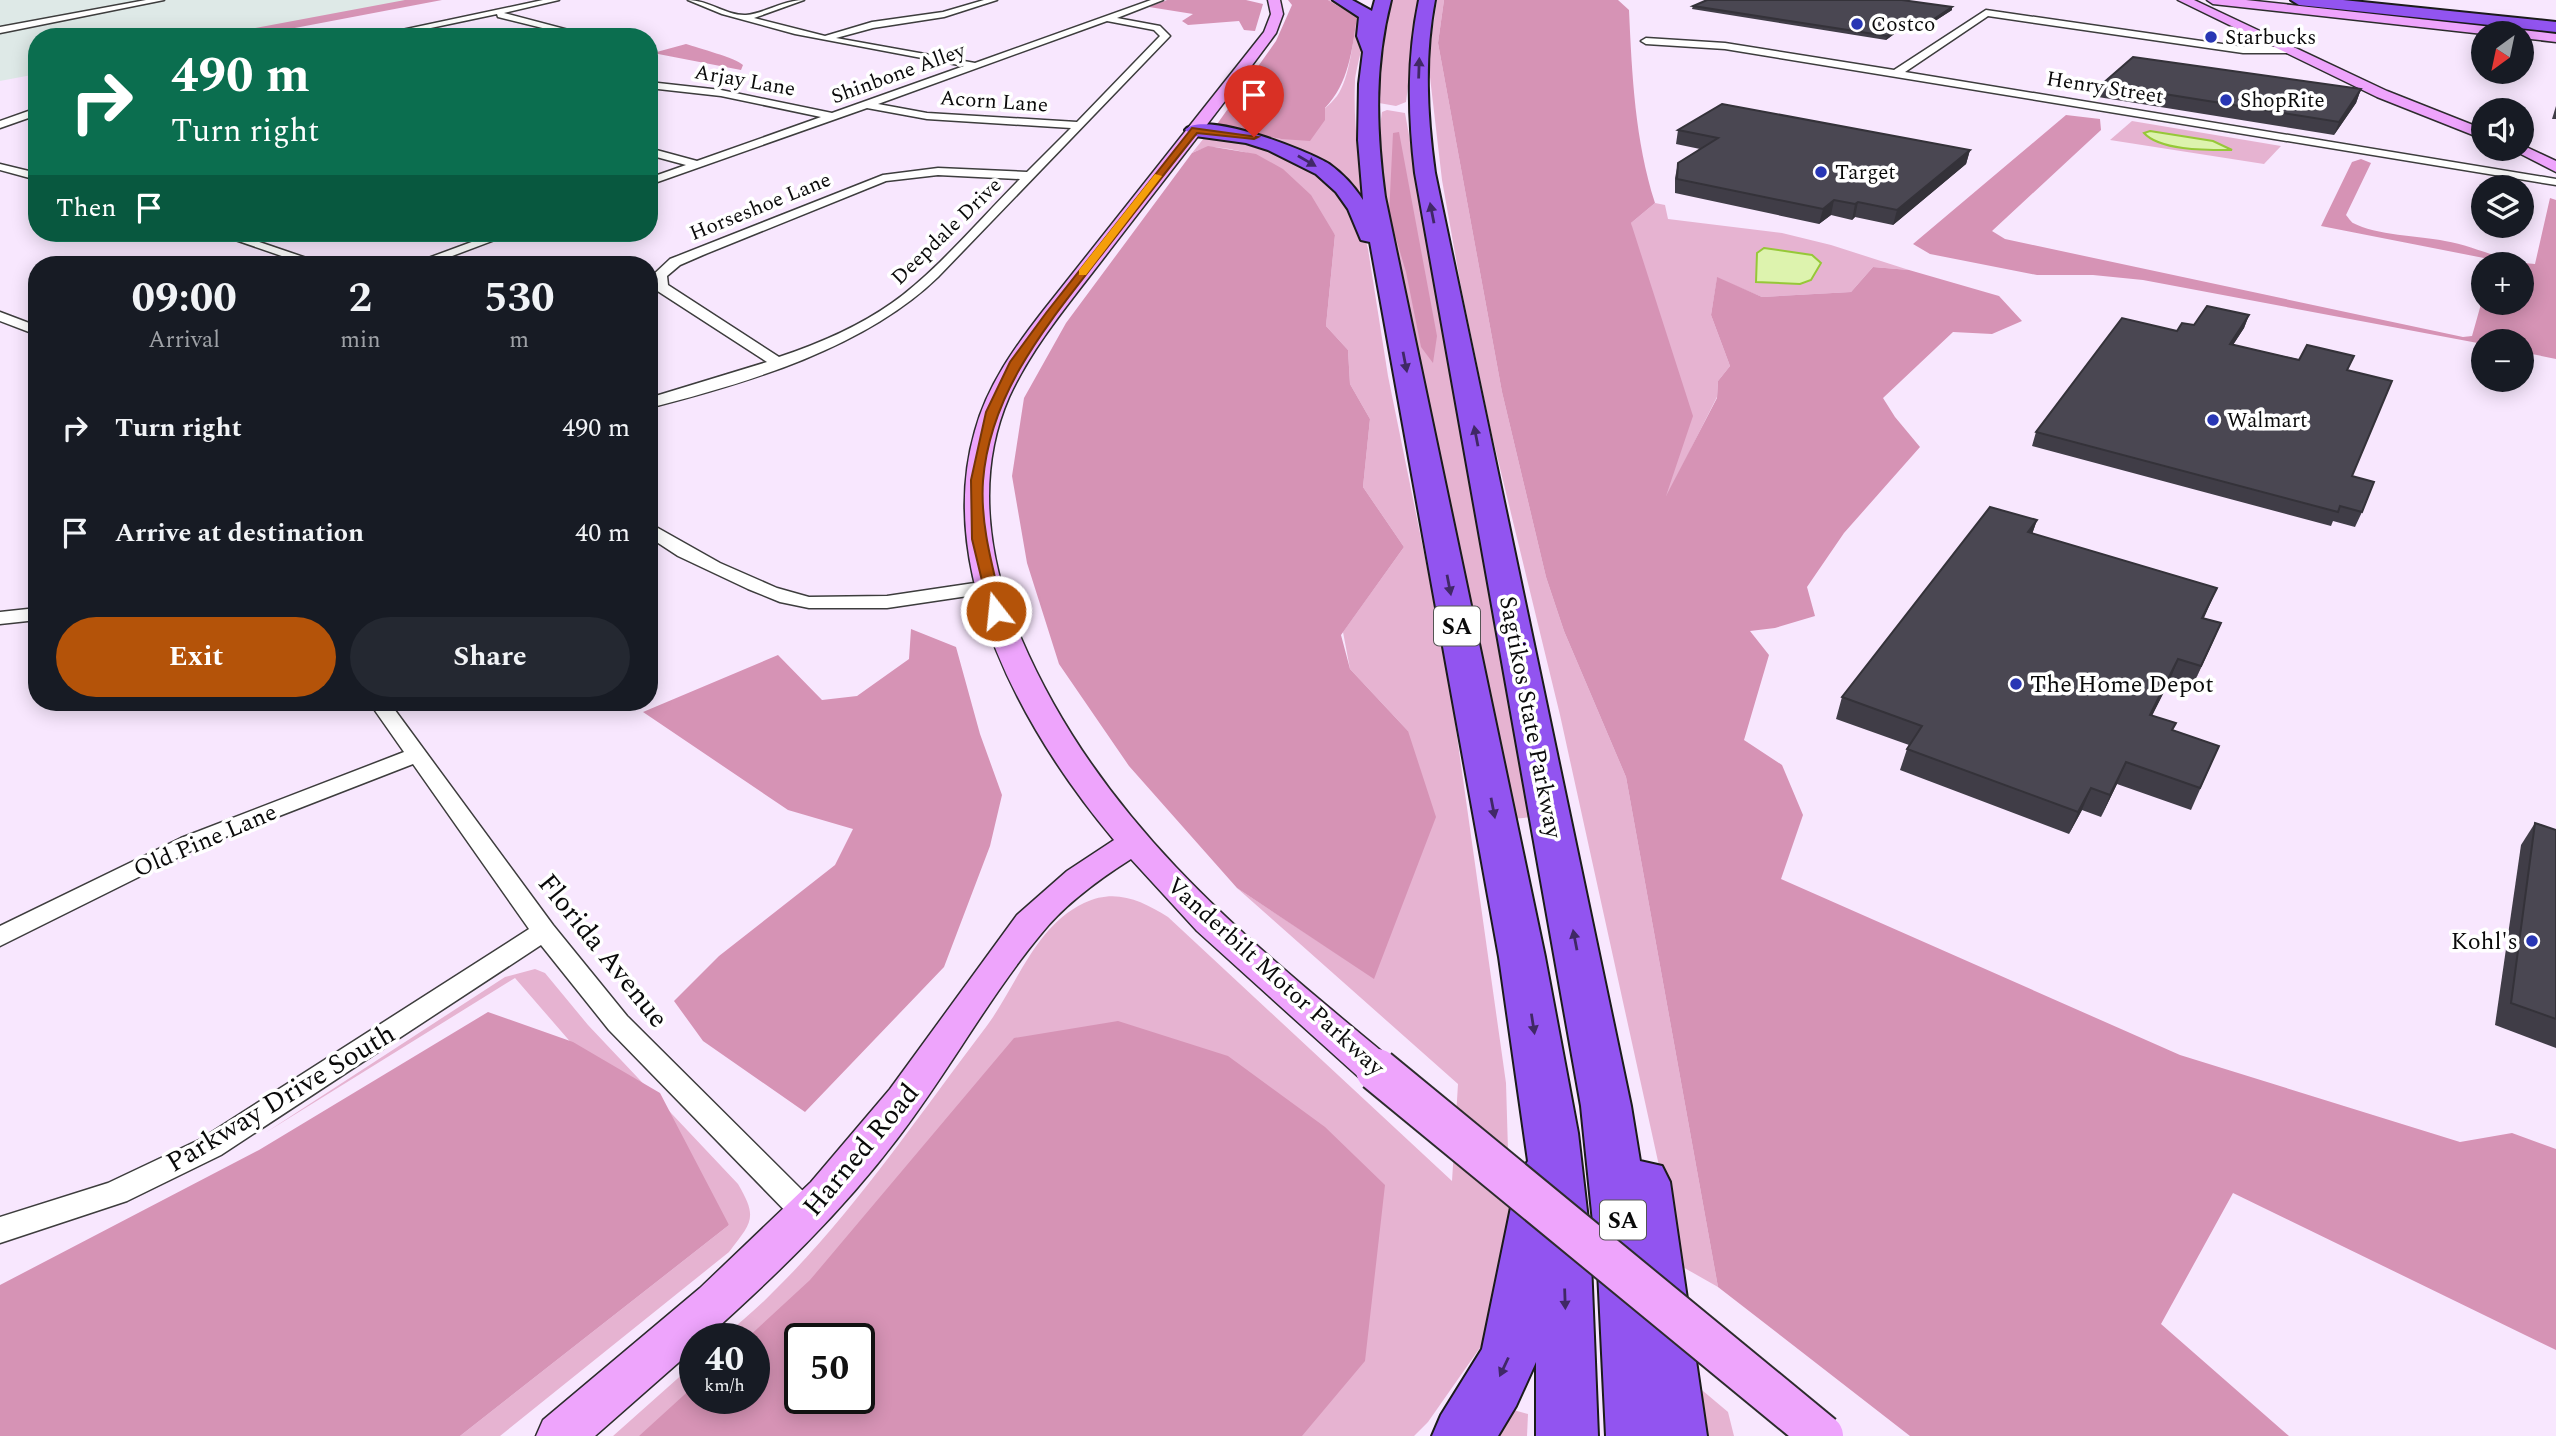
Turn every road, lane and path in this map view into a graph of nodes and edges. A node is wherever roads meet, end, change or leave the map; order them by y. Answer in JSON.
{"nodes":[{"id":1,"x":160,"y":0,"type":"edge"},
{"id":2,"x":555,"y":0,"type":"edge"},
{"id":3,"x":692,"y":0,"type":"edge"},
{"id":4,"x":800,"y":0,"type":"edge"},
{"id":5,"x":993,"y":0,"type":"edge"},
{"id":6,"x":1159,"y":0,"type":"edge"},
{"id":7,"x":1274,"y":0,"type":"edge"},
{"id":8,"x":1341,"y":0,"type":"edge"},
{"id":9,"x":1383,"y":0,"type":"edge"},
{"id":10,"x":2184,"y":0,"type":"edge"},
{"id":11,"x":2213,"y":0,"type":"edge"},
{"id":12,"x":2300,"y":0,"type":"edge"},
{"id":13,"x":2349,"y":0,"type":"edge"},
{"id":14,"x":2435,"y":0,"type":"edge"},
{"id":15,"x":1427,"y":1,"type":"edge"},
{"id":16,"x":2232,"y":2,"type":"junction"},
{"id":17,"x":2200,"y":8,"type":"junction"},
{"id":18,"x":494,"y":13,"type":"junction"},
{"id":19,"x":2556,"y":13,"type":"edge"},
{"id":20,"x":745,"y":19,"type":"junction"},
{"id":21,"x":1108,"y":19,"type":"junction"},
{"id":22,"x":2424,"y":24,"type":"junction"},
{"id":23,"x":2556,"y":27,"type":"edge"},
{"id":24,"x":418,"y":28,"type":"edge"},
{"id":25,"x":555,"y":28,"type":"edge"},
{"id":26,"x":2471,"y":29,"type":"edge"},
{"id":27,"x":0,"y":30,"type":"edge"},
{"id":28,"x":2471,"y":35,"type":"edge"},
{"id":29,"x":2534,"y":36,"type":"edge"},
{"id":30,"x":825,"y":38,"type":"junction"},
{"id":31,"x":2556,"y":38,"type":"edge"},
{"id":32,"x":1646,"y":41,"type":"dead end"},
{"id":33,"x":2237,"y":49,"type":"junction"},
{"id":34,"x":2291,"y":50,"type":"junction"},
{"id":35,"x":1371,"y":55,"type":"junction"},
{"id":36,"x":2319,"y":64,"type":"junction"},
{"id":37,"x":975,"y":66,"type":"junction"},
{"id":38,"x":1897,"y":73,"type":"junction"},
{"id":39,"x":658,"y":86,"type":"edge"},
{"id":40,"x":868,"y":105,"type":"junction"},
{"id":41,"x":28,"y":114,"type":"edge"},
{"id":42,"x":834,"y":117,"type":"junction"},
{"id":43,"x":0,"y":125,"type":"edge"},
{"id":44,"x":1077,"y":125,"type":"junction"},
{"id":45,"x":2471,"y":129,"type":"edge"},
{"id":46,"x":1195,"y":130,"type":"junction"},
{"id":47,"x":658,"y":154,"type":"edge"},
{"id":48,"x":2534,"y":156,"type":"edge"},
{"id":49,"x":698,"y":165,"type":"junction"},
{"id":50,"x":0,"y":167,"type":"edge"},
{"id":51,"x":2556,"y":167,"type":"edge"},
{"id":52,"x":28,"y":175,"type":"edge"},
{"id":53,"x":1029,"y":176,"type":"junction"},
{"id":54,"x":658,"y":179,"type":"edge"},
{"id":55,"x":2556,"y":182,"type":"edge"},
{"id":56,"x":249,"y":242,"type":"edge"},
{"id":57,"x":482,"y":242,"type":"edge"},
{"id":58,"x":292,"y":256,"type":"edge"},
{"id":59,"x":442,"y":256,"type":"edge"},
{"id":60,"x":1392,"y":295,"type":"junction"},
{"id":61,"x":0,"y":316,"type":"edge"},
{"id":62,"x":28,"y":327,"type":"edge"},
{"id":63,"x":778,"y":363,"type":"junction"},
{"id":64,"x":658,"y":400,"type":"edge"},
{"id":65,"x":658,"y":536,"type":"edge"},
{"id":66,"x":988,"y":587,"type":"junction"},
{"id":67,"x":28,"y":615,"type":"edge"},
{"id":68,"x":0,"y":618,"type":"edge"},
{"id":69,"x":385,"y":711,"type":"edge"},
{"id":70,"x":416,"y":755,"type":"junction"},
{"id":71,"x":1135,"y":842,"type":"junction"},
{"id":72,"x":544,"y":931,"type":"junction"},
{"id":73,"x":0,"y":937,"type":"edge"},
{"id":74,"x":1588,"y":1007,"type":"junction"},
{"id":75,"x":1552,"y":1133,"type":"junction"},
{"id":76,"x":807,"y":1214,"type":"junction"},
{"id":77,"x":0,"y":1230,"type":"edge"},
{"id":78,"x":560,"y":1436,"type":"edge"},
{"id":79,"x":1463,"y":1436,"type":"edge"},
{"id":80,"x":1567,"y":1436,"type":"edge"},
{"id":81,"x":1637,"y":1436,"type":"edge"},
{"id":82,"x":1676,"y":1436,"type":"edge"},
{"id":83,"x":1822,"y":1436,"type":"edge"}],
"edges":[{"from":1,"to":27,"type":"street"},
{"from":2,"to":18,"type":"street"},
{"from":3,"to":20,"type":"street"},
{"from":4,"to":20,"type":"street"},
{"from":5,"to":30,"type":"street"},
{"from":6,"to":21,"type":"street","name":"Shinbone Alley"},
{"from":7,"to":46,"type":"main road","name":"Vanderbilt Motor Parkway"},
{"from":8,"to":35,"type":"highway"},
{"from":9,"to":35,"type":"highway","number":"SA"},
{"from":10,"to":17,"type":"main road"},
{"from":11,"to":16,"type":"main road"},
{"from":12,"to":23,"type":"highway"},
{"from":13,"to":23,"type":"highway"},
{"from":14,"to":19,"type":"highway"},
{"from":74,"to":15,"type":"highway","name":"Sagtikos State Parkway","number":"SA","one_way":true},
{"from":16,"to":17,"type":"main road"},
{"from":16,"to":22,"type":"main road"},
{"from":17,"to":34,"type":"main road"},
{"from":18,"to":24,"type":"street"},
{"from":18,"to":25,"type":"street"},
{"from":20,"to":30,"type":"street"},
{"from":21,"to":37,"type":"street","name":"Shinbone Alley"},
{"from":21,"to":44,"type":"street","name":"Deepdale Drive"},
{"from":22,"to":26,"type":"main road"},
{"from":22,"to":28,"type":"main road"},
{"from":29,"to":31,"type":"main road"},
{"from":30,"to":37,"type":"street"},
{"from":32,"to":38,"type":"street","name":"Henry Street"},
{"from":33,"to":34,"type":"street"},
{"from":33,"to":36,"type":"main road"},
{"from":33,"to":38,"type":"street"},
{"from":34,"to":36,"type":"main road"},
{"from":35,"to":60,"type":"highway","number":"SA"},
{"from":36,"to":45,"type":"main road"},
{"from":37,"to":40,"type":"street","name":"Shinbone Alley"},
{"from":38,"to":55,"type":"street","name":"Henry Street"},
{"from":39,"to":42,"type":"street","name":"Arjay Lane"},
{"from":40,"to":42,"type":"street","name":"Shinbone Alley"},
{"from":40,"to":44,"type":"street","name":"Acorn Lane"},
{"from":41,"to":43,"type":"street"},
{"from":42,"to":49,"type":"street","name":"Shinbone Alley"},
{"from":44,"to":53,"type":"street","name":"Deepdale Drive"},
{"from":46,"to":60,"type":"highway","one_way":true},
{"from":46,"to":66,"type":"main road","name":"Vanderbilt Motor Parkway"},
{"from":47,"to":49,"type":"street"},
{"from":48,"to":51,"type":"main road"},
{"from":49,"to":54,"type":"street","name":"Shinbone Alley"},
{"from":50,"to":52,"type":"street"},
{"from":53,"to":63,"type":"street","name":"Deepdale Drive"},
{"from":53,"to":63,"type":"street","name":"Horseshoe Lane"},
{"from":56,"to":58,"type":"street"},
{"from":57,"to":59,"type":"street"},
{"from":60,"to":75,"type":"highway","number":"SA","one_way":true},
{"from":61,"to":62,"type":"street"},
{"from":63,"to":64,"type":"street","name":"Deepdale Drive"},
{"from":65,"to":66,"type":"street"},
{"from":66,"to":71,"type":"main road","name":"Vanderbilt Motor Parkway"},
{"from":67,"to":68,"type":"street"},
{"from":69,"to":70,"type":"street","name":"Florida Avenue"},
{"from":70,"to":72,"type":"street","name":"Florida Avenue"},
{"from":70,"to":73,"type":"street","name":"Old Pine Lane"},
{"from":71,"to":76,"type":"main road","name":"Harned Road"},
{"from":71,"to":83,"type":"main road","name":"Vanderbilt Motor Parkway","bridge":true},
{"from":72,"to":76,"type":"street","name":"Florida Avenue"},
{"from":72,"to":77,"type":"street","name":"Parkway Drive South"},
{"from":74,"to":81,"type":"highway","name":"Sagtikos State Parkway","number":"SA"},
{"from":74,"to":82,"type":"highway"},
{"from":75,"to":79,"type":"highway","one_way":true},
{"from":75,"to":80,"type":"highway","number":"SA","one_way":true},
{"from":76,"to":78,"type":"main road","name":"Harned Road"}]}
